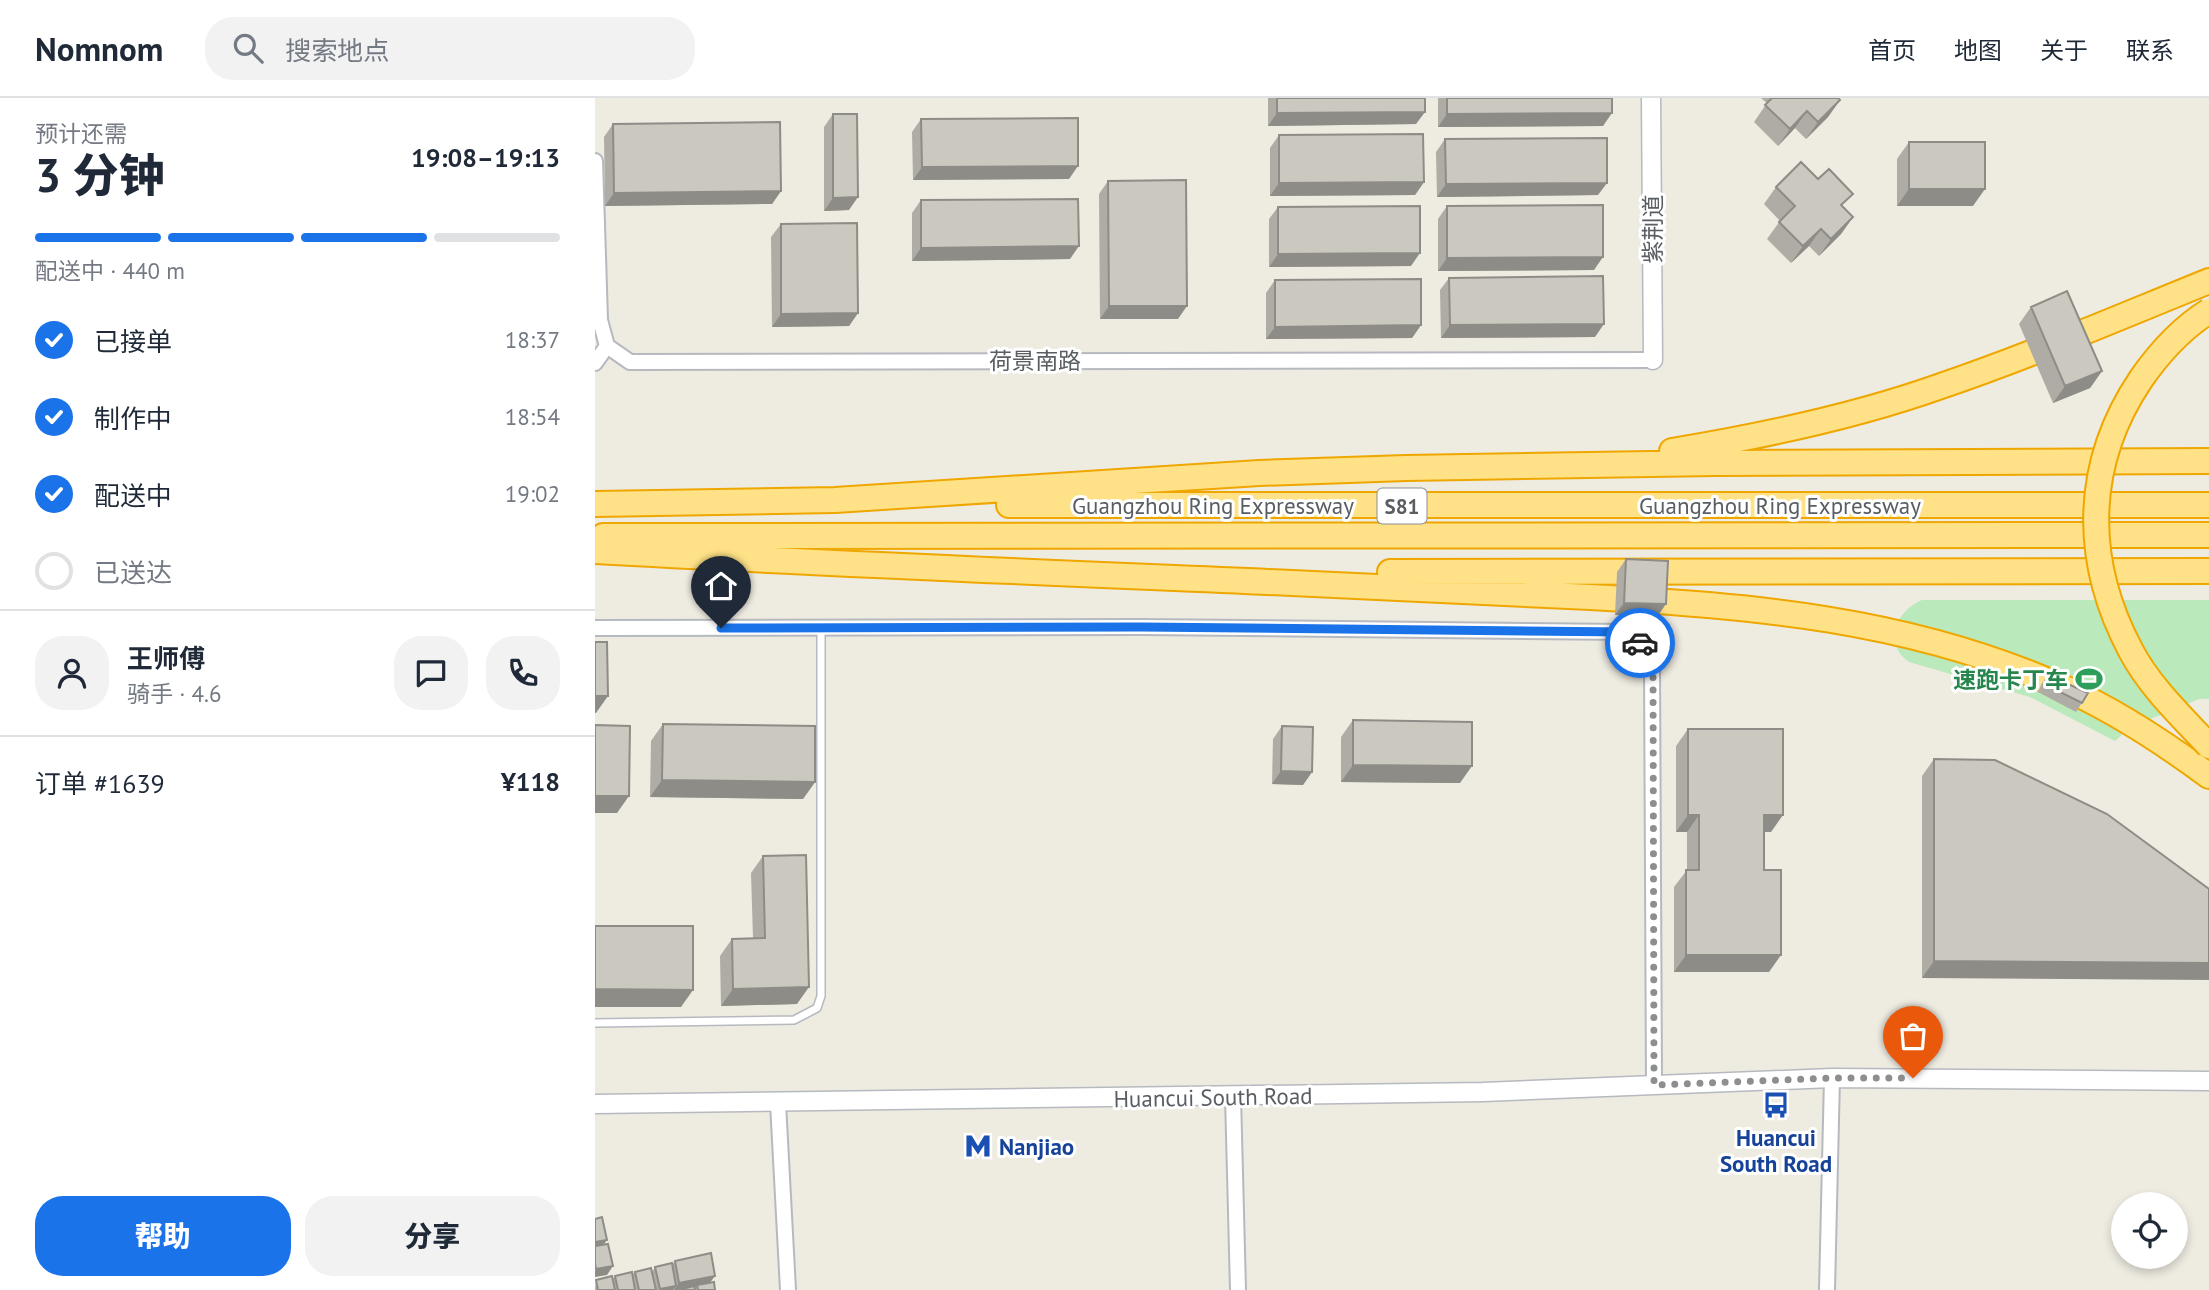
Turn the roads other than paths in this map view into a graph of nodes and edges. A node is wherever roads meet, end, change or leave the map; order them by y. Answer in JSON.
{"nodes":[{"id":1,"x":1651,"y":98,"type":"edge"},
{"id":2,"x":595,"y":160,"type":"edge"},
{"id":3,"x":2209,"y":281,"type":"edge"},
{"id":4,"x":2209,"y":312,"type":"edge"},
{"id":5,"x":607,"y":346,"type":"junction"},
{"id":6,"x":1653,"y":360,"type":"joint"},
{"id":7,"x":595,"y":363,"type":"edge"},
{"id":8,"x":2209,"y":461,"type":"edge"},
{"id":9,"x":1532,"y":465,"type":"junction"},
{"id":10,"x":595,"y":505,"type":"edge"},
{"id":11,"x":2209,"y":505,"type":"edge"},
{"id":12,"x":2209,"y":535,"type":"edge"},
{"id":13,"x":595,"y":536,"type":"edge"},
{"id":14,"x":595,"y":551,"type":"edge"},
{"id":15,"x":2209,"y":571,"type":"edge"},
{"id":16,"x":1039,"y":572,"type":"junction"},
{"id":17,"x":595,"y":628,"type":"edge"},
{"id":18,"x":821,"y":628,"type":"junction"},
{"id":19,"x":2209,"y":746,"type":"edge"},
{"id":20,"x":2209,"y":776,"type":"edge"},
{"id":21,"x":595,"y":1023,"type":"edge"},
{"id":22,"x":1832,"y":1078,"type":"junction"},
{"id":23,"x":2209,"y":1081,"type":"edge"},
{"id":24,"x":1654,"y":1085,"type":"junction"},
{"id":25,"x":1233,"y":1096,"type":"junction"},
{"id":26,"x":778,"y":1103,"type":"junction"},
{"id":27,"x":595,"y":1104,"type":"edge"},
{"id":28,"x":788,"y":1290,"type":"edge"},
{"id":29,"x":1238,"y":1290,"type":"edge"},
{"id":30,"x":1827,"y":1290,"type":"edge"}],
"edges":[{"from":1,"to":6,"type":"street","name":"紫荆道"},
{"from":2,"to":5,"type":"street"},
{"from":3,"to":9,"type":"highway"},
{"from":4,"to":19,"type":"highway","bridge":true},
{"from":5,"to":6,"type":"street","name":"荷景南路"},
{"from":5,"to":7,"type":"street"},
{"from":8,"to":9,"type":"highway"},
{"from":9,"to":10,"type":"highway"},
{"from":10,"to":11,"type":"highway","name":"Guangzhou Ring Expressway","number":"S81"},
{"from":12,"to":13,"type":"highway","name":"Guangzhou Ring Expressway","number":"S81"},
{"from":14,"to":16,"type":"highway"},
{"from":15,"to":16,"type":"highway"},
{"from":16,"to":20,"type":"highway"},
{"from":17,"to":18,"type":"street"},
{"from":18,"to":21,"type":"lane"},
{"from":18,"to":24,"type":"street"},
{"from":22,"to":23,"type":"street","name":"Huancui South Road"},
{"from":22,"to":24,"type":"street","name":"Huancui South Road"},
{"from":22,"to":30,"type":"street"},
{"from":24,"to":25,"type":"street","name":"Huancui South Road"},
{"from":25,"to":26,"type":"street","name":"Huancui South Road"},
{"from":25,"to":29,"type":"street"},
{"from":26,"to":27,"type":"street","name":"Huancui South Road"},
{"from":26,"to":28,"type":"street"}]}
